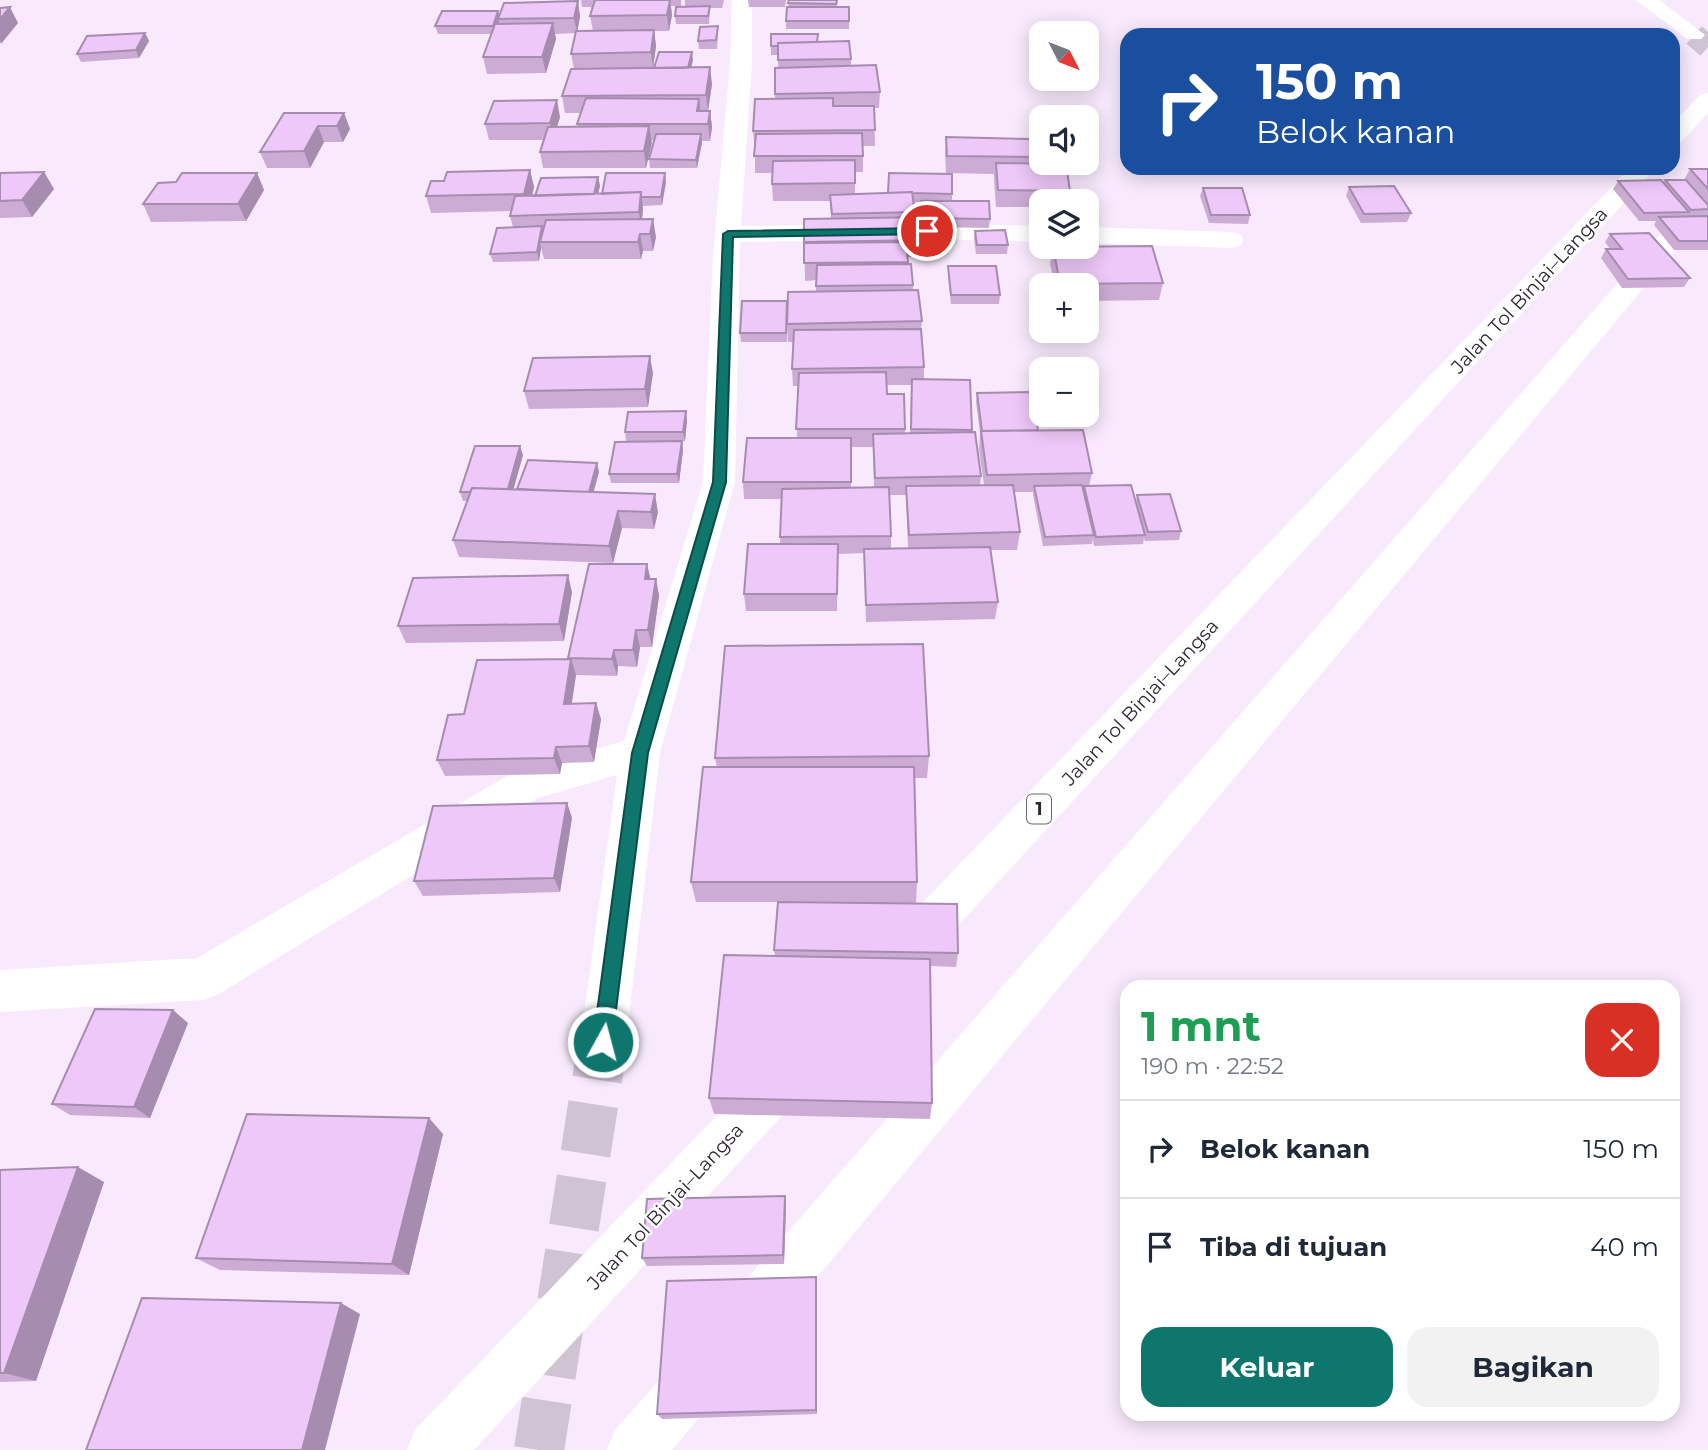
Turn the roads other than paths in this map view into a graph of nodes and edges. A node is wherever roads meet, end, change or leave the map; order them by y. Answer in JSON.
{"nodes":[{"id":1,"x":742,"y":0,"type":"edge"},
{"id":2,"x":1646,"y":0,"type":"edge"},
{"id":3,"x":1694,"y":35,"type":"tunnel mouth"},
{"id":4,"x":1708,"y":100,"type":"edge"},
{"id":5,"x":1680,"y":130,"type":"edge"},
{"id":6,"x":1637,"y":175,"type":"edge"},
{"id":7,"x":1708,"y":195,"type":"edge"},
{"id":8,"x":728,"y":234,"type":"junction"},
{"id":9,"x":1029,"y":234,"type":"edge"},
{"id":10,"x":1099,"y":235,"type":"edge"},
{"id":11,"x":1231,"y":240,"type":"dead end"},
{"id":12,"x":640,"y":753,"type":"junction"},
{"id":13,"x":886,"y":972,"type":"edge"},
{"id":14,"x":0,"y":991,"type":"edge"},
{"id":15,"x":603,"y":1042,"type":"tunnel mouth"},
{"id":16,"x":809,"y":1053,"type":"edge"},
{"id":17,"x":435,"y":1450,"type":"edge"},
{"id":18,"x":635,"y":1450,"type":"edge"}],
"edges":[{"from":1,"to":8,"type":"main road"},
{"from":2,"to":3,"type":"main road"},
{"from":4,"to":5,"type":"main road"},
{"from":6,"to":13,"type":"main road","name":"Jalan Tol Binjai–Langsa","number":"1"},
{"from":7,"to":18,"type":"main road"},
{"from":8,"to":9,"type":"main road"},
{"from":8,"to":12,"type":"main road"},
{"from":10,"to":11,"type":"main road"},
{"from":12,"to":14,"type":"main road"},
{"from":12,"to":15,"type":"main road"},
{"from":16,"to":17,"type":"main road","name":"Jalan Tol Binjai–Langsa"}]}
